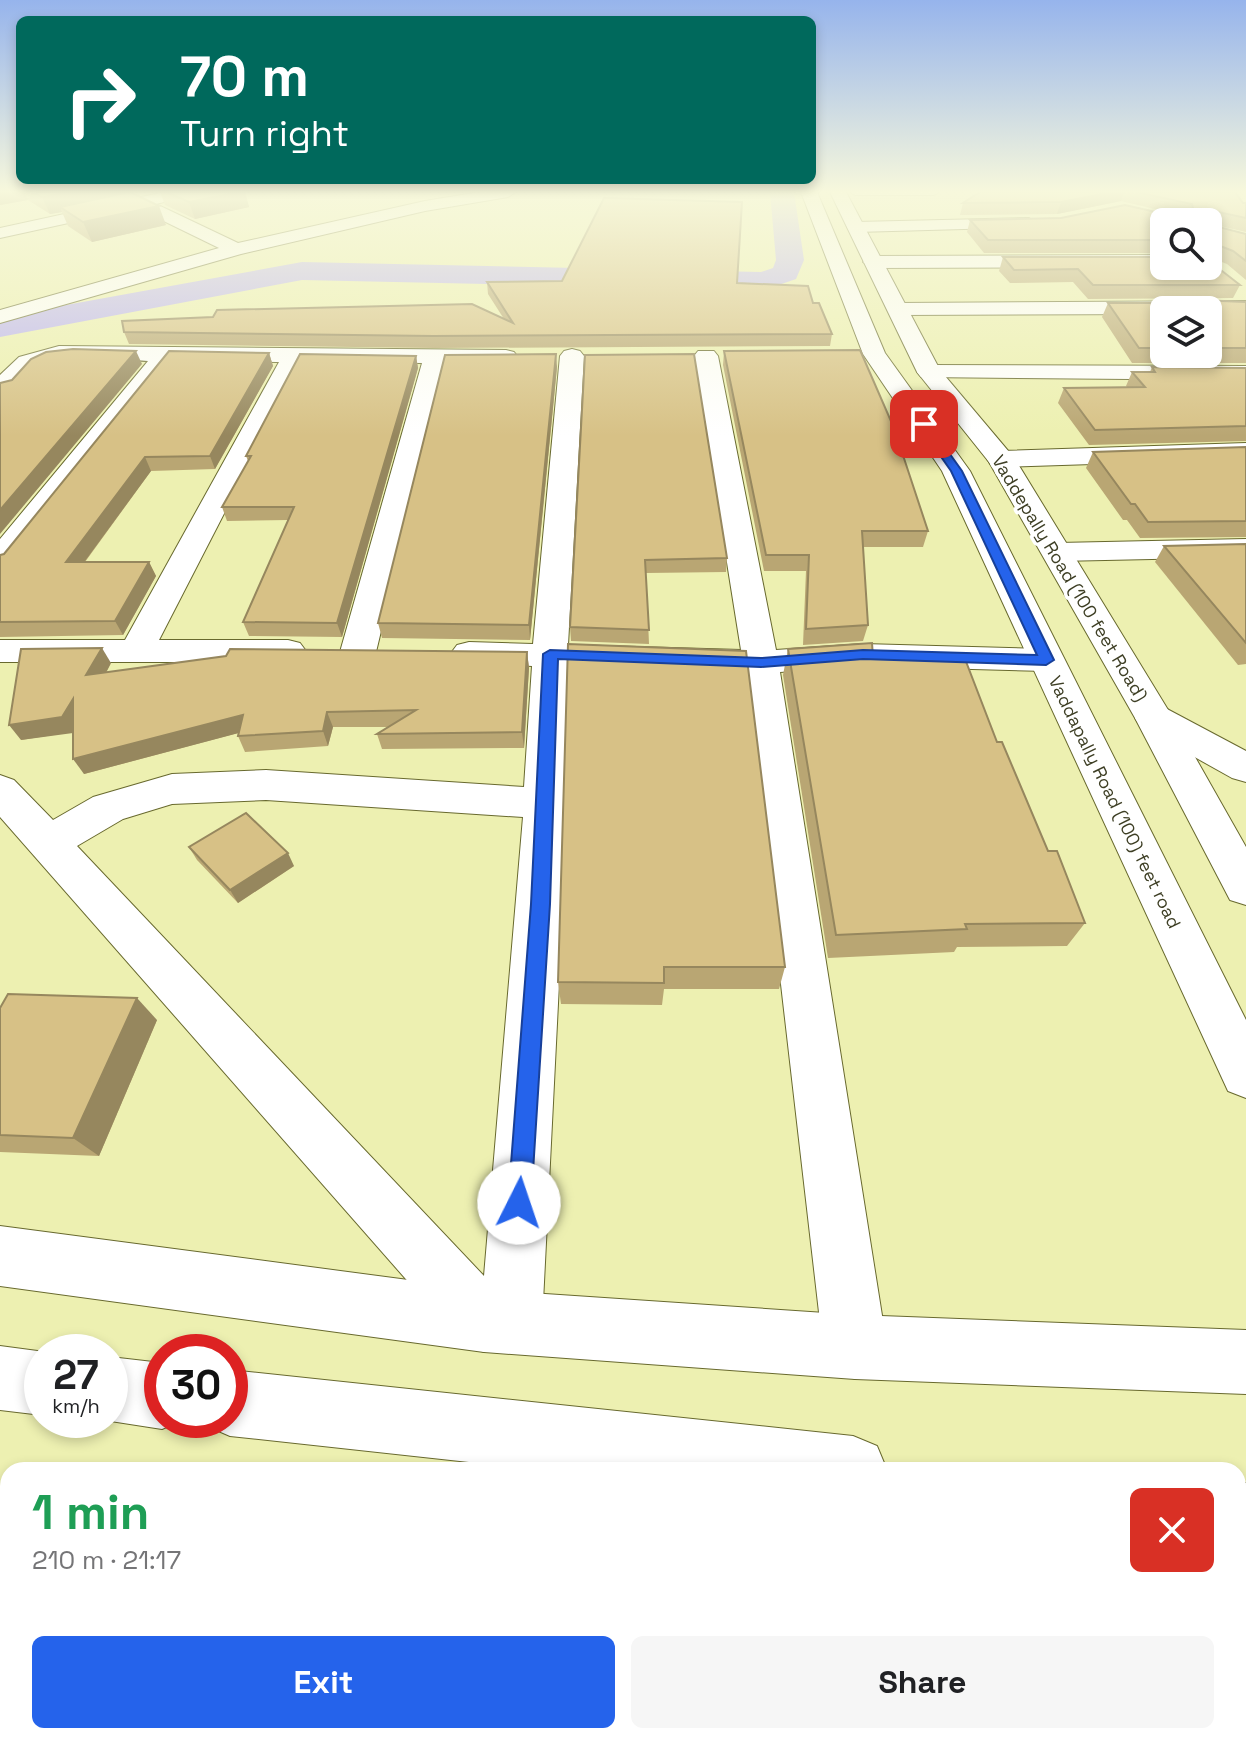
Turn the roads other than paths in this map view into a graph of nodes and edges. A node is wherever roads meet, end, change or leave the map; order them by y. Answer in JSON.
{"nodes":[{"id":1,"x":152,"y":273,"type":"edge"},
{"id":2,"x":842,"y":273,"type":"edge"},
{"id":3,"x":879,"y":273,"type":"edge"},
{"id":4,"x":895,"y":304,"type":"junction"},
{"id":5,"x":1246,"y":307,"type":"edge"},
{"id":6,"x":0,"y":317,"type":"edge"},
{"id":7,"x":166,"y":354,"type":"junction"},
{"id":8,"x":294,"y":355,"type":"junction"},
{"id":9,"x":577,"y":356,"type":"dead end"},
{"id":10,"x":706,"y":356,"type":"dead end"},
{"id":11,"x":526,"y":357,"type":"edge"},
{"id":12,"x":435,"y":358,"type":"junction"},
{"id":13,"x":929,"y":372,"type":"junction"},
{"id":14,"x":1246,"y":373,"type":"edge"},
{"id":15,"x":0,"y":388,"type":"edge"},
{"id":16,"x":1246,"y":451,"type":"edge"},
{"id":17,"x":1001,"y":459,"type":"junction"},
{"id":18,"x":1246,"y":548,"type":"edge"},
{"id":19,"x":1058,"y":552,"type":"junction"},
{"id":20,"x":0,"y":559,"type":"edge"},
{"id":21,"x":137,"y":649,"type":"junction"},
{"id":22,"x":0,"y":651,"type":"edge"},
{"id":23,"x":432,"y":653,"type":"edge"},
{"id":24,"x":550,"y":654,"type":"junction"},
{"id":25,"x":1046,"y":660,"type":"junction"},
{"id":26,"x":761,"y":662,"type":"junction"},
{"id":27,"x":1154,"y":718,"type":"junction"},
{"id":28,"x":1246,"y":768,"type":"edge"},
{"id":29,"x":0,"y":790,"type":"edge"},
{"id":30,"x":544,"y":803,"type":"junction"},
{"id":31,"x":48,"y":843,"type":"junction"},
{"id":32,"x":1246,"y":887,"type":"edge"},
{"id":33,"x":1246,"y":1074,"type":"edge"},
{"id":34,"x":0,"y":1256,"type":"edge"},
{"id":35,"x":498,"y":1322,"type":"junction"},
{"id":36,"x":855,"y":1347,"type":"junction"},
{"id":37,"x":1246,"y":1362,"type":"edge"},
{"id":38,"x":0,"y":1378,"type":"edge"},
{"id":39,"x":24,"y":1381,"type":"edge"},
{"id":40,"x":248,"y":1405,"type":"edge"},
{"id":41,"x":779,"y":1462,"type":"edge"}],
"edges":[{"from":1,"to":6,"type":"street"},
{"from":2,"to":25,"type":"street","name":"Vaddapally Road (100) feet road"},
{"from":3,"to":4,"type":"street","name":"Vaddepally Road (100 feet Road)"},
{"from":4,"to":5,"type":"street"},
{"from":4,"to":13,"type":"street","name":"Vaddepally Road (100 feet Road)"},
{"from":7,"to":8,"type":"street"},
{"from":7,"to":15,"type":"street"},
{"from":7,"to":20,"type":"street"},
{"from":8,"to":12,"type":"street"},
{"from":8,"to":21,"type":"street"},
{"from":9,"to":24,"type":"street"},
{"from":10,"to":26,"type":"street"},
{"from":11,"to":12,"type":"street"},
{"from":12,"to":21,"type":"street"},
{"from":13,"to":14,"type":"street"},
{"from":13,"to":17,"type":"street","name":"Vaddepally Road (100 feet Road)"},
{"from":16,"to":17,"type":"street"},
{"from":17,"to":19,"type":"street","name":"Vaddepally Road (100 feet Road)"},
{"from":18,"to":19,"type":"street"},
{"from":19,"to":27,"type":"street","name":"Vaddepally Road (100 feet Road)"},
{"from":21,"to":22,"type":"street"},
{"from":23,"to":24,"type":"street"},
{"from":24,"to":26,"type":"street"},
{"from":24,"to":30,"type":"street"},
{"from":25,"to":26,"type":"street"},
{"from":25,"to":33,"type":"street","name":"Vaddapally Road (100) feet road"},
{"from":26,"to":36,"type":"street"},
{"from":27,"to":28,"type":"street"},
{"from":27,"to":32,"type":"street","name":"Vaddepally Road (100 feet Road)"},
{"from":29,"to":31,"type":"street"},
{"from":30,"to":31,"type":"street"},
{"from":30,"to":35,"type":"street"},
{"from":31,"to":35,"type":"street"},
{"from":34,"to":35,"type":"street"},
{"from":35,"to":36,"type":"street"},
{"from":36,"to":37,"type":"street"},
{"from":38,"to":39,"type":"street"},
{"from":40,"to":41,"type":"street"}]}
